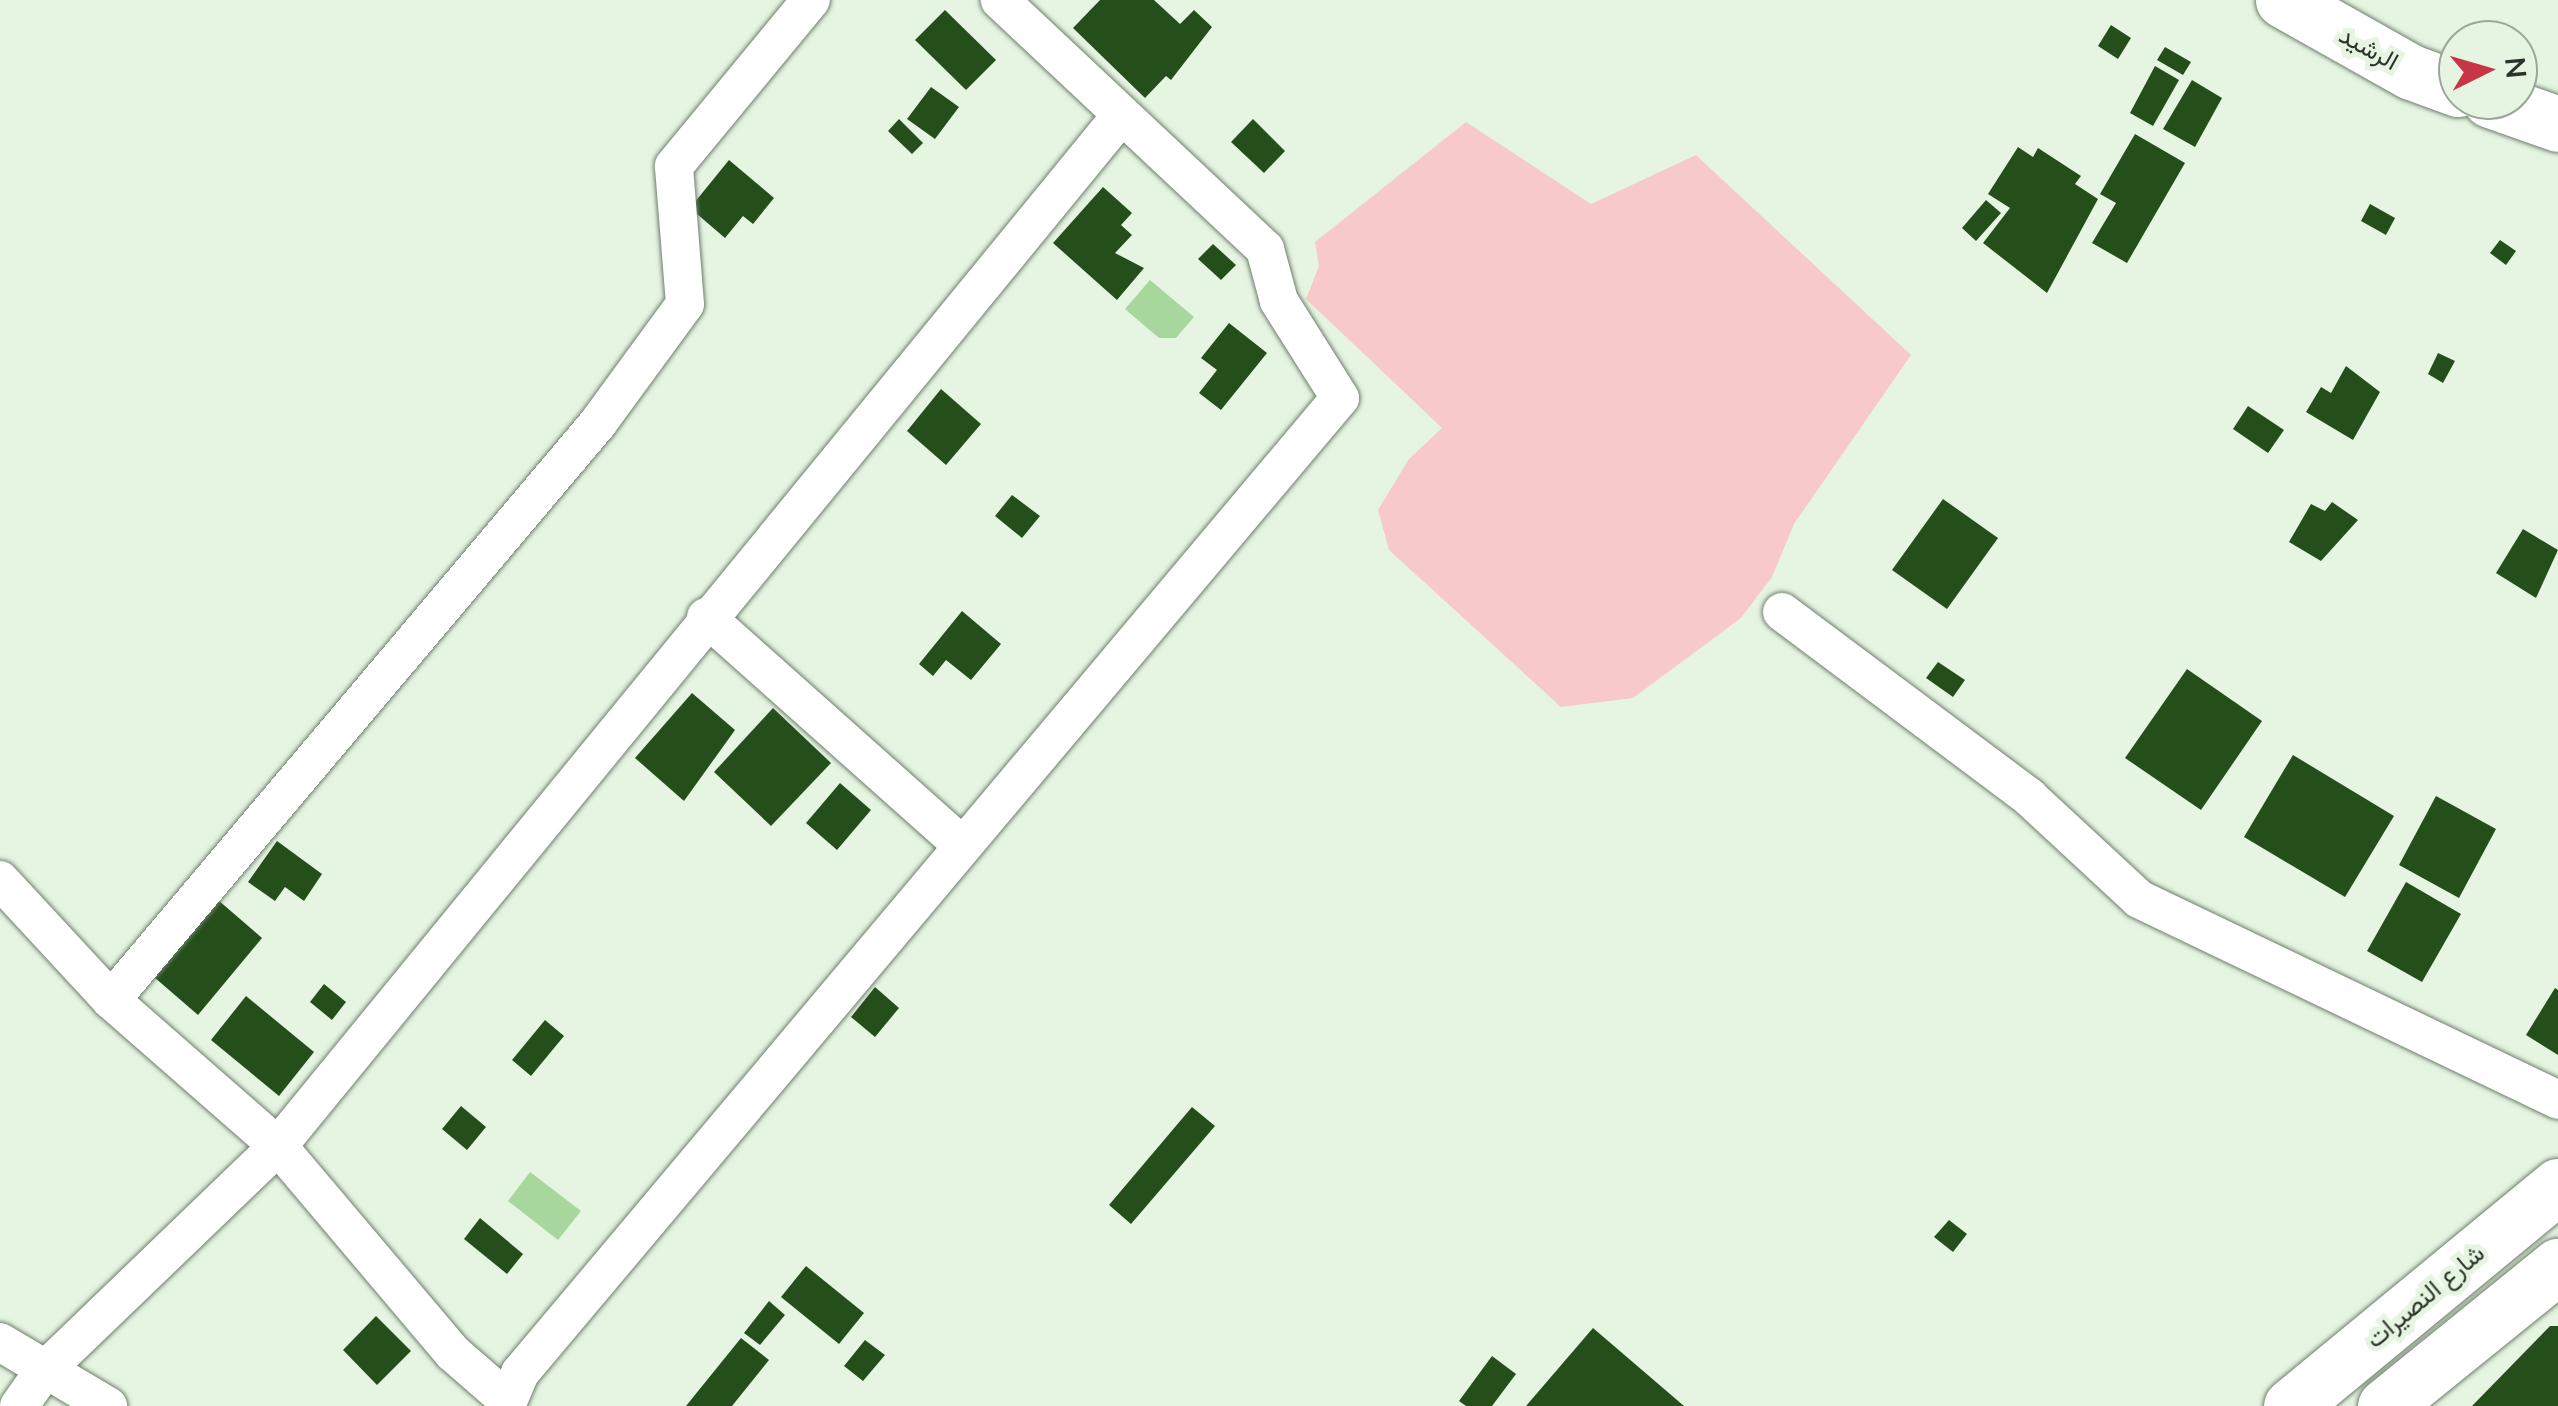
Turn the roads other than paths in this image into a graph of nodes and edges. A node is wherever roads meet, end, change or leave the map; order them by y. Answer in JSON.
{"nodes":[{"id":1,"x":812,"y":0,"type":"edge"},
{"id":2,"x":1000,"y":0,"type":"edge"},
{"id":3,"x":2283,"y":0,"type":"edge"},
{"id":4,"x":2438,"y":82,"type":"edge"},
{"id":5,"x":1120,"y":117,"type":"junction"},
{"id":6,"x":1782,"y":612,"type":"dead end"},
{"id":7,"x":706,"y":617,"type":"junction"},
{"id":8,"x":962,"y":846,"type":"junction"},
{"id":9,"x":0,"y":880,"type":"edge"},
{"id":10,"x":111,"y":1000,"type":"junction"},
{"id":11,"x":2558,"y":1100,"type":"edge"},
{"id":12,"x":278,"y":1146,"type":"junction"},
{"id":13,"x":2558,"y":1186,"type":"edge"},
{"id":14,"x":2558,"y":1266,"type":"edge"},
{"id":15,"x":0,"y":1342,"type":"edge"},
{"id":16,"x":43,"y":1372,"type":"junction"},
{"id":17,"x":506,"y":1402,"type":"edge"},
{"id":18,"x":19,"y":1406,"type":"edge"},
{"id":19,"x":108,"y":1406,"type":"edge"},
{"id":20,"x":2291,"y":1406,"type":"edge"},
{"id":21,"x":2385,"y":1406,"type":"edge"}],
"edges":[{"from":1,"to":10,"type":"street"},
{"from":2,"to":5,"type":"street"},
{"from":3,"to":4,"type":"main road","name":"الرشيد"},
{"from":5,"to":7,"type":"street"},
{"from":5,"to":8,"type":"street"},
{"from":6,"to":11,"type":"street"},
{"from":7,"to":8,"type":"street"},
{"from":7,"to":12,"type":"street"},
{"from":8,"to":17,"type":"street"},
{"from":9,"to":10,"type":"street"},
{"from":10,"to":12,"type":"street"},
{"from":12,"to":16,"type":"street"},
{"from":12,"to":17,"type":"street"},
{"from":13,"to":20,"type":"main road","name":"شارع النصيرات"},
{"from":14,"to":21,"type":"main road"},
{"from":15,"to":16,"type":"street"},
{"from":16,"to":18,"type":"street"},
{"from":16,"to":19,"type":"street"}]}
